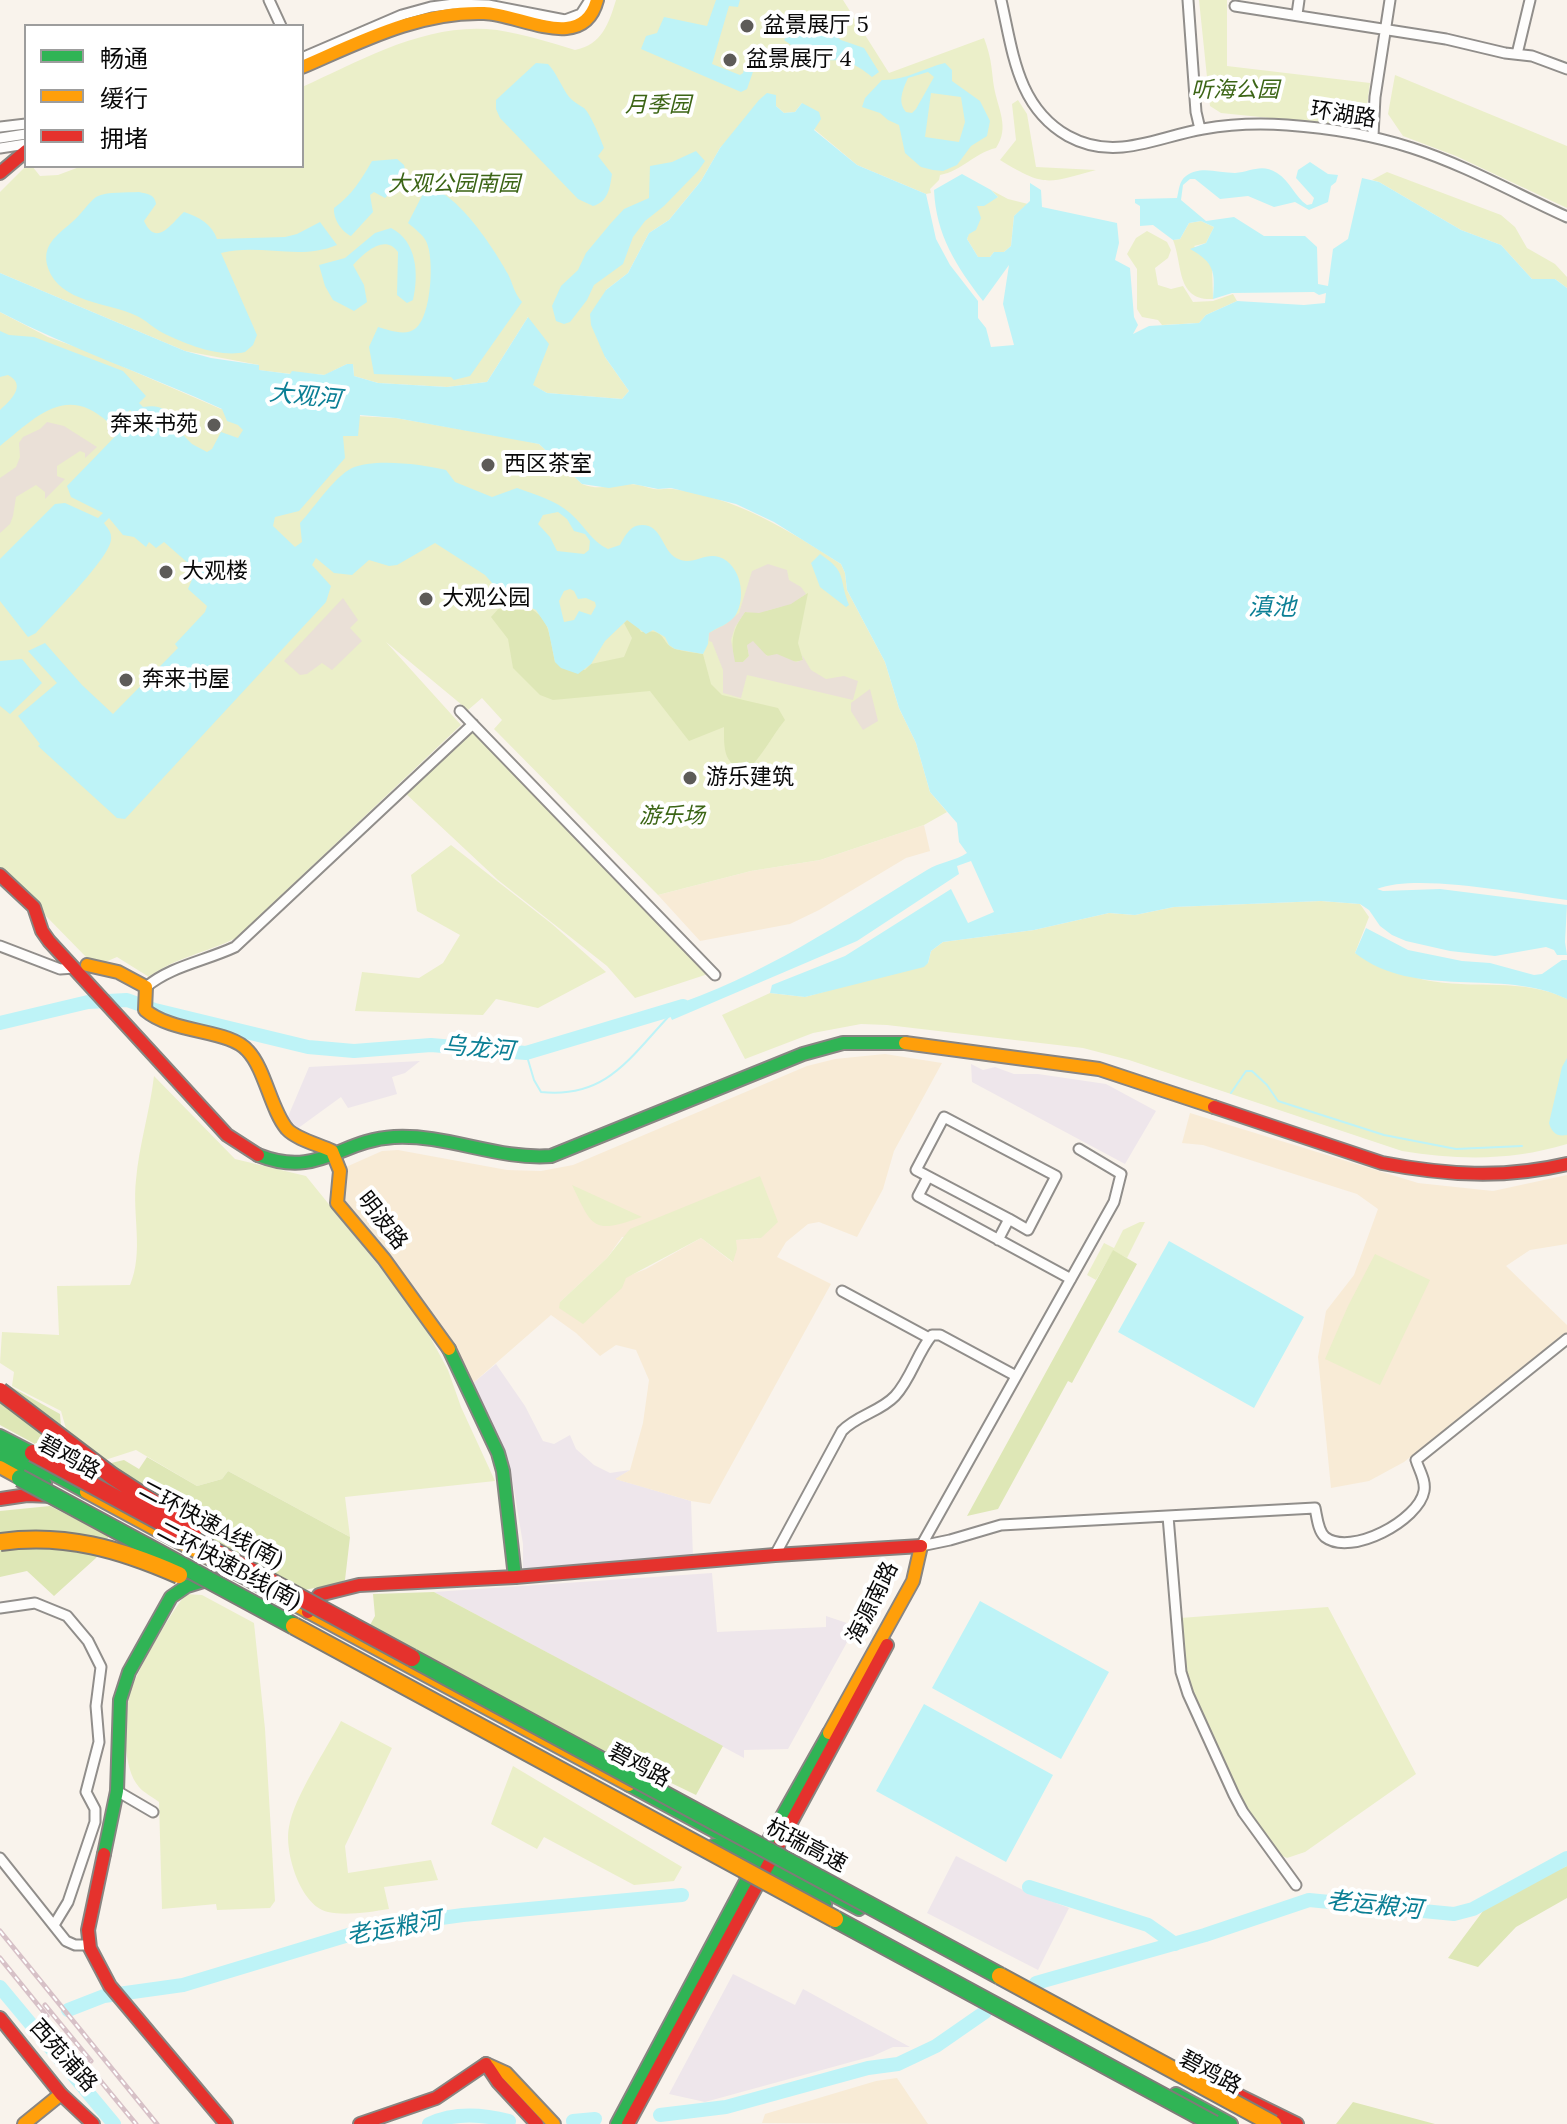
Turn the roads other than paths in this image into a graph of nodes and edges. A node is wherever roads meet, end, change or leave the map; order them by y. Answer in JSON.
{"nodes":[{"id":1,"x":269,"y":0,"type":"edge"},
{"id":2,"x":590,"y":0,"type":"edge"},
{"id":3,"x":597,"y":0,"type":"edge"},
{"id":4,"x":1001,"y":0,"type":"edge"},
{"id":5,"x":1188,"y":0,"type":"edge"},
{"id":6,"x":1299,"y":0,"type":"edge"},
{"id":7,"x":1390,"y":0,"type":"edge"},
{"id":8,"x":1530,"y":0,"type":"edge"},
{"id":9,"x":1235,"y":6,"type":"dead end"},
{"id":10,"x":1297,"y":14,"type":"junction"},
{"id":11,"x":280,"y":24,"type":"edge"},
{"id":12,"x":1386,"y":29,"type":"junction"},
{"id":13,"x":1517,"y":54,"type":"junction"},
{"id":14,"x":304,"y":57,"type":"edge"},
{"id":15,"x":304,"y":66,"type":"edge"},
{"id":16,"x":1567,"y":69,"type":"edge"},
{"id":17,"x":24,"y":124,"type":"edge"},
{"id":18,"x":0,"y":127,"type":"edge"},
{"id":19,"x":1200,"y":129,"type":"junction"},
{"id":20,"x":24,"y":134,"type":"edge"},
{"id":21,"x":1373,"y":136,"type":"junction"},
{"id":22,"x":0,"y":138,"type":"edge"},
{"id":23,"x":24,"y":144,"type":"edge"},
{"id":24,"x":0,"y":148,"type":"edge"},
{"id":25,"x":24,"y":153,"type":"edge"},
{"id":26,"x":0,"y":173,"type":"edge"},
{"id":27,"x":1567,"y":217,"type":"edge"},
{"id":28,"x":460,"y":711,"type":"dead end"},
{"id":29,"x":473,"y":724,"type":"junction"},
{"id":30,"x":0,"y":875,"type":"edge"},
{"id":31,"x":0,"y":946,"type":"edge"},
{"id":32,"x":83,"y":972,"type":"junction"},
{"id":33,"x":715,"y":975,"type":"dead end"},
{"id":34,"x":146,"y":997,"type":"junction"},
{"id":35,"x":1079,"y":1149,"type":"dead end"},
{"id":36,"x":335,"y":1156,"type":"junction"},
{"id":37,"x":1567,"y":1164,"type":"edge"},
{"id":38,"x":928,"y":1177,"type":"junction"},
{"id":39,"x":1009,"y":1219,"type":"junction"},
{"id":40,"x":998,"y":1240,"type":"junction"},
{"id":41,"x":1071,"y":1279,"type":"junction"},
{"id":42,"x":842,"y":1291,"type":"dead end"},
{"id":43,"x":929,"y":1338,"type":"junction"},
{"id":44,"x":1567,"y":1339,"type":"edge"},
{"id":45,"x":1016,"y":1376,"type":"junction"},
{"id":46,"x":0,"y":1391,"type":"edge"},
{"id":47,"x":0,"y":1436,"type":"edge"},
{"id":48,"x":0,"y":1445,"type":"edge"},
{"id":49,"x":0,"y":1458,"type":"edge"},
{"id":50,"x":0,"y":1467,"type":"edge"},
{"id":51,"x":83,"y":1498,"type":"junction"},
{"id":52,"x":0,"y":1499,"type":"edge"},
{"id":53,"x":1168,"y":1516,"type":"junction"},
{"id":54,"x":0,"y":1542,"type":"edge"},
{"id":55,"x":921,"y":1546,"type":"junction"},
{"id":56,"x":158,"y":1548,"type":"junction"},
{"id":57,"x":775,"y":1555,"type":"junction"},
{"id":58,"x":515,"y":1577,"type":"junction"},
{"id":59,"x":214,"y":1578,"type":"junction"},
{"id":60,"x":171,"y":1597,"type":"junction"},
{"id":61,"x":0,"y":1608,"type":"edge"},
{"id":62,"x":313,"y":1610,"type":"junction"},
{"id":63,"x":438,"y":1704,"type":"junction"},
{"id":64,"x":117,"y":1791,"type":"junction"},
{"id":65,"x":153,"y":1812,"type":"dead end"},
{"id":66,"x":0,"y":1858,"type":"edge"},
{"id":67,"x":762,"y":1864,"type":"junction"},
{"id":68,"x":1296,"y":1885,"type":"dead end"},
{"id":69,"x":54,"y":1925,"type":"junction"},
{"id":70,"x":90,"y":1945,"type":"junction"},
{"id":71,"x":1040,"y":1998,"type":"junction"},
{"id":72,"x":0,"y":2018,"type":"edge"},
{"id":73,"x":486,"y":2064,"type":"junction"},
{"id":74,"x":61,"y":2094,"type":"junction"},
{"id":75,"x":24,"y":2124,"type":"edge"},
{"id":76,"x":93,"y":2124,"type":"edge"},
{"id":77,"x":226,"y":2124,"type":"edge"},
{"id":78,"x":360,"y":2124,"type":"edge"},
{"id":79,"x":537,"y":2124,"type":"edge"},
{"id":80,"x":554,"y":2124,"type":"edge"},
{"id":81,"x":617,"y":2124,"type":"edge"},
{"id":82,"x":628,"y":2124,"type":"edge"},
{"id":83,"x":1214,"y":2124,"type":"edge"},
{"id":84,"x":1231,"y":2124,"type":"edge"},
{"id":85,"x":1258,"y":2124,"type":"edge"},
{"id":86,"x":1273,"y":2124,"type":"edge"},
{"id":87,"x":1297,"y":2124,"type":"edge"}],
"edges":[{"from":1,"to":11,"type":"street"},
{"from":2,"to":14,"type":"street"},
{"from":3,"to":15,"type":"main road"},
{"from":4,"to":19,"type":"street","name":"环湖路"},
{"from":5,"to":19,"type":"street"},
{"from":6,"to":10,"type":"street"},
{"from":7,"to":12,"type":"street"},
{"from":8,"to":13,"type":"street"},
{"from":9,"to":10,"type":"street"},
{"from":10,"to":12,"type":"street"},
{"from":12,"to":13,"type":"street"},
{"from":12,"to":21,"type":"street"},
{"from":13,"to":16,"type":"street"},
{"from":17,"to":18,"type":"street"},
{"from":19,"to":21,"type":"street","name":"环湖路"},
{"from":20,"to":22,"type":"street"},
{"from":21,"to":27,"type":"street","name":"环湖路"},
{"from":23,"to":24,"type":"street"},
{"from":25,"to":26,"type":"main road"},
{"from":28,"to":29,"type":"street"},
{"from":29,"to":33,"type":"street"},
{"from":29,"to":34,"type":"street"},
{"from":30,"to":32,"type":"main road"},
{"from":31,"to":32,"type":"street"},
{"from":32,"to":34,"type":"main road"},
{"from":32,"to":36,"type":"main road"},
{"from":34,"to":36,"type":"main road"},
{"from":35,"to":41,"type":"street"},
{"from":36,"to":37,"type":"main road"},
{"from":36,"to":58,"type":"main road","name":"明波路"},
{"from":38,"to":39,"type":"street"},
{"from":38,"to":39,"type":"street"},
{"from":38,"to":40,"type":"street"},
{"from":39,"to":40,"type":"street"},
{"from":40,"to":41,"type":"street"},
{"from":41,"to":45,"type":"street"},
{"from":42,"to":43,"type":"street"},
{"from":43,"to":45,"type":"street"},
{"from":43,"to":57,"type":"street"},
{"from":44,"to":53,"type":"street"},
{"from":45,"to":55,"type":"street"},
{"from":46,"to":62,"type":"main road","bridge":true},
{"from":47,"to":62,"type":"main road","name":"二环快速A线(南)","bridge":true},
{"from":48,"to":51,"type":"main road","name":"碧鸡路"},
{"from":49,"to":51,"type":"main road","name":"碧鸡路"},
{"from":50,"to":63,"type":"main road","name":"二环快速B线(南)","bridge":true},
{"from":51,"to":52,"type":"main road"},
{"from":51,"to":56,"type":"main road","name":"碧鸡路"},
{"from":51,"to":62,"type":"main road","name":"碧鸡路"},
{"from":53,"to":55,"type":"street"},
{"from":53,"to":68,"type":"street"},
{"from":54,"to":63,"type":"main road","bridge":true},
{"from":55,"to":57,"type":"main road"},
{"from":55,"to":67,"type":"main road","name":"海源南路"},
{"from":56,"to":59,"type":"main road","name":"碧鸡路"},
{"from":56,"to":60,"type":"main road"},
{"from":57,"to":58,"type":"main road"},
{"from":58,"to":62,"type":"main road"},
{"from":59,"to":60,"type":"main road"},
{"from":59,"to":67,"type":"main road","name":"碧鸡路"},
{"from":60,"to":64,"type":"main road"},
{"from":61,"to":69,"type":"street"},
{"from":62,"to":67,"type":"main road","name":"碧鸡路"},
{"from":62,"to":71,"type":"main road","name":"杭瑞高速","bridge":true},
{"from":63,"to":83,"type":"main road","bridge":true},
{"from":64,"to":65,"type":"street"},
{"from":64,"to":70,"type":"main road"},
{"from":66,"to":69,"type":"street"},
{"from":67,"to":81,"type":"main road","name":"海源南路"},
{"from":67,"to":82,"type":"main road","name":"海源南路"},
{"from":67,"to":84,"type":"main road","name":"碧鸡路"},
{"from":67,"to":85,"type":"main road","name":"碧鸡路"},
{"from":69,"to":70,"type":"street"},
{"from":70,"to":77,"type":"main road"},
{"from":71,"to":86,"type":"main road","name":"杭瑞高速","bridge":true},
{"from":71,"to":87,"type":"main road","bridge":true},
{"from":72,"to":74,"type":"main road","name":"西苑浦路"},
{"from":73,"to":78,"type":"main road"},
{"from":73,"to":79,"type":"main road"},
{"from":73,"to":80,"type":"main road"},
{"from":74,"to":75,"type":"main road"},
{"from":74,"to":76,"type":"main road","name":"西苑浦路"}]}
